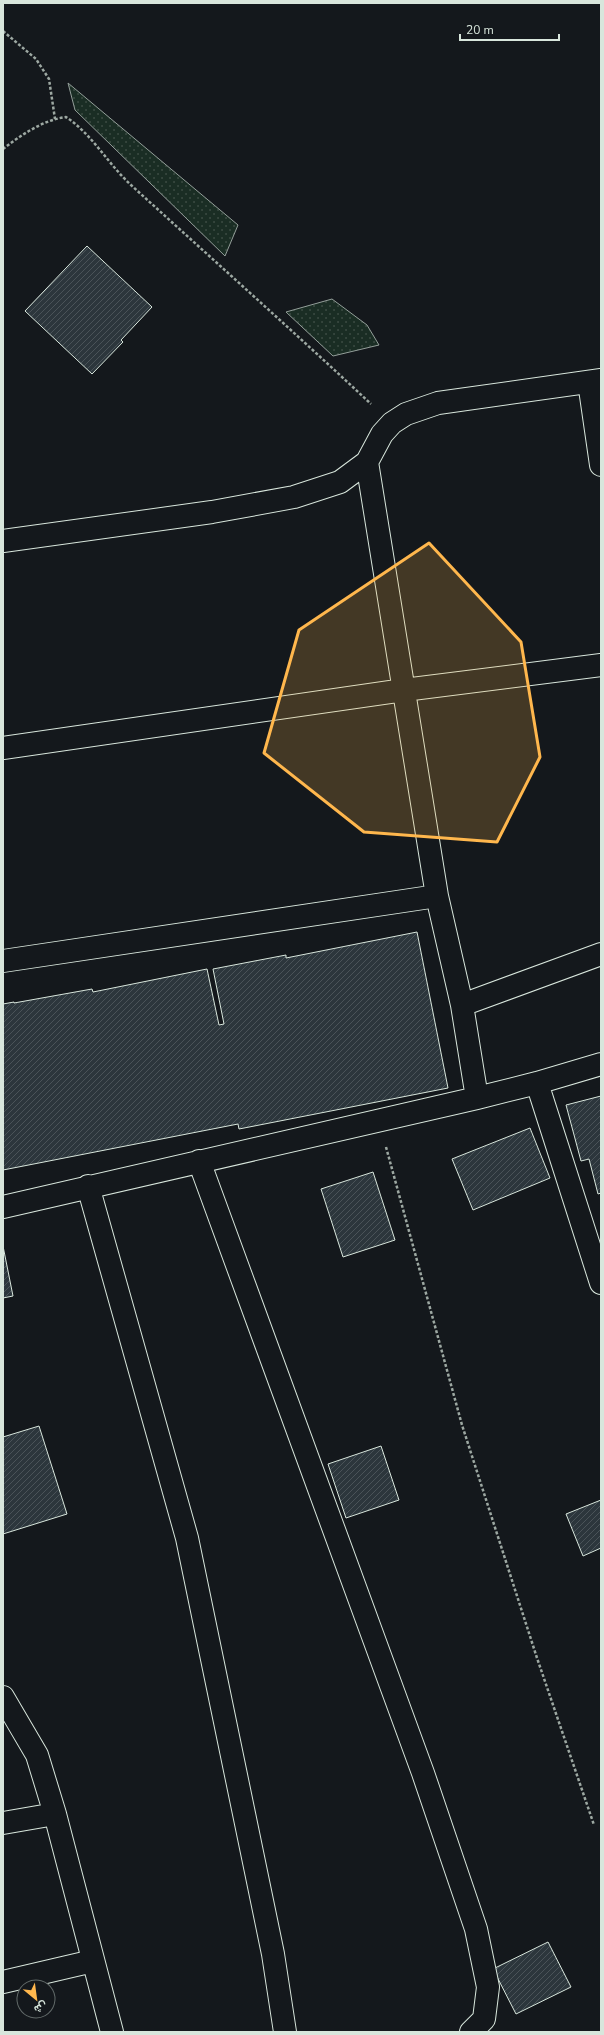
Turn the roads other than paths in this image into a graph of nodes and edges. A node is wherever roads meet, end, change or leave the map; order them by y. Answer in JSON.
{"nodes":[{"id":1,"x":595,"y":381,"type":"edge"},
{"id":2,"x":367,"y":462,"type":"junction"},
{"id":3,"x":601,"y":465,"type":"edge"},
{"id":4,"x":3,"y":541,"type":"edge"},
{"id":5,"x":601,"y":665,"type":"edge"},
{"id":6,"x":404,"y":690,"type":"junction"},
{"id":7,"x":3,"y":748,"type":"edge"},
{"id":8,"x":437,"y":896,"type":"junction"},
{"id":9,"x":601,"y":954,"type":"edge"},
{"id":10,"x":3,"y":961,"type":"edge"},
{"id":11,"x":462,"y":1005,"type":"junction"},
{"id":12,"x":601,"y":1064,"type":"edge"},
{"id":13,"x":537,"y":1083,"type":"junction"},
{"id":14,"x":476,"y":1098,"type":"junction"},
{"id":15,"x":199,"y":1161,"type":"junction"},
{"id":16,"x":88,"y":1186,"type":"junction"},
{"id":17,"x":3,"y":1207,"type":"edge"},
{"id":18,"x":601,"y":1283,"type":"edge"},
{"id":19,"x":3,"y":1697,"type":"edge"},
{"id":20,"x":55,"y":1814,"type":"junction"},
{"id":21,"x":3,"y":1823,"type":"edge"},
{"id":22,"x":93,"y":1961,"type":"junction"},
{"id":23,"x":3,"y":1982,"type":"edge"},
{"id":24,"x":112,"y":2032,"type":"edge"},
{"id":25,"x":284,"y":2032,"type":"edge"},
{"id":26,"x":471,"y":2032,"type":"edge"}],
"edges":[{"from":1,"to":2,"type":"street"},
{"from":1,"to":3,"type":"street"},
{"from":2,"to":4,"type":"street"},
{"from":2,"to":6,"type":"street"},
{"from":5,"to":6,"type":"street"},
{"from":6,"to":7,"type":"street"},
{"from":6,"to":8,"type":"street"},
{"from":8,"to":10,"type":"street"},
{"from":8,"to":11,"type":"street"},
{"from":9,"to":11,"type":"street"},
{"from":11,"to":14,"type":"street"},
{"from":12,"to":13,"type":"street"},
{"from":13,"to":14,"type":"street"},
{"from":13,"to":18,"type":"street"},
{"from":14,"to":15,"type":"street"},
{"from":15,"to":16,"type":"street"},
{"from":15,"to":26,"type":"street"},
{"from":16,"to":17,"type":"street"},
{"from":16,"to":25,"type":"street"},
{"from":19,"to":20,"type":"street"},
{"from":20,"to":21,"type":"street"},
{"from":20,"to":22,"type":"street"},
{"from":22,"to":23,"type":"street"},
{"from":22,"to":24,"type":"street"}]}
